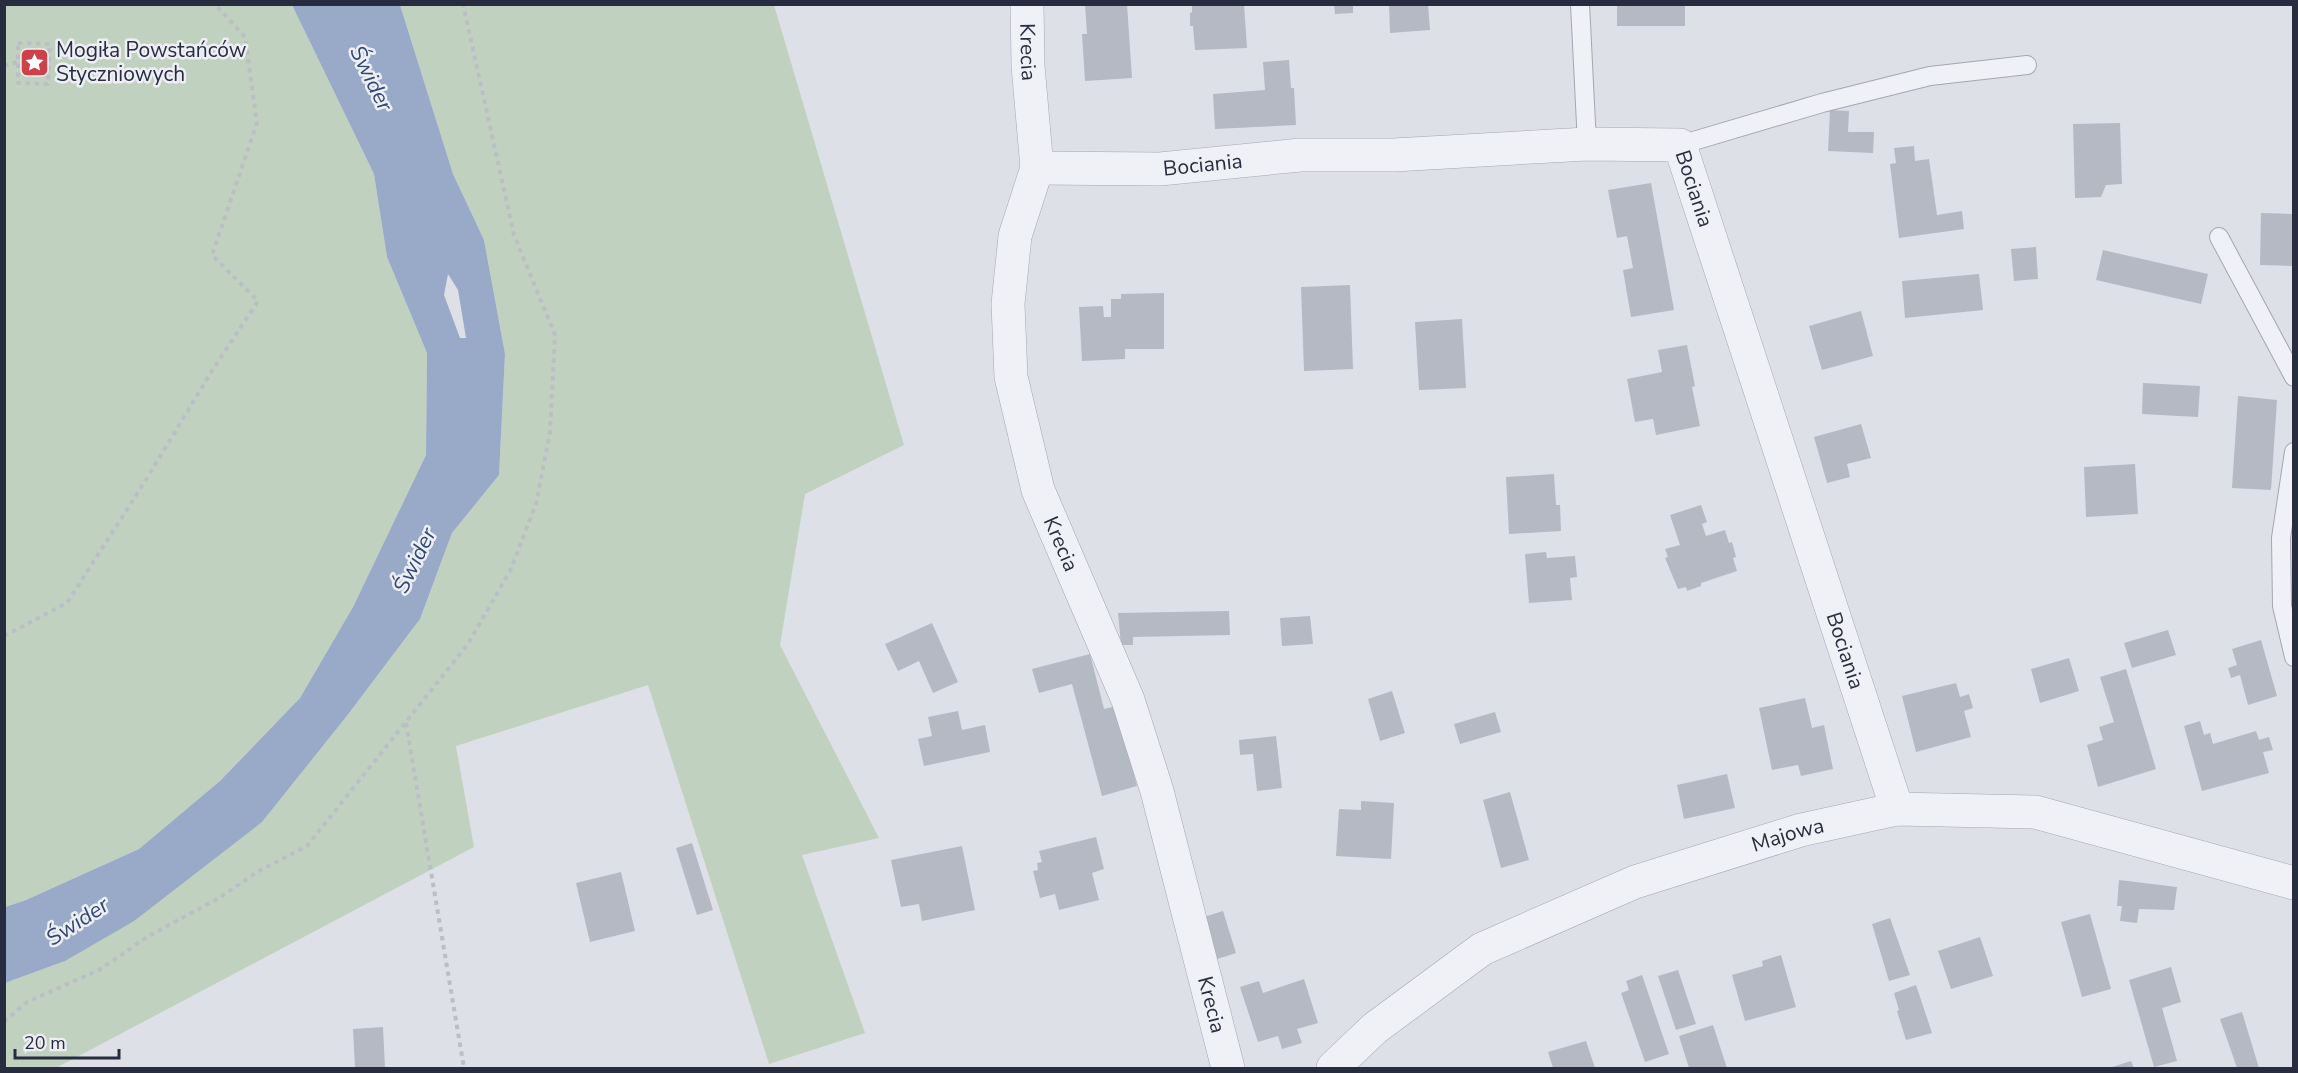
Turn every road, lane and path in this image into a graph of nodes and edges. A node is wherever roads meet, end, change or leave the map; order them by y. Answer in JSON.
{"nodes":[{"id":1,"x":215,"y":4,"type":"edge"},
{"id":2,"x":463,"y":4,"type":"edge"},
{"id":3,"x":1027,"y":4,"type":"edge"},
{"id":4,"x":1580,"y":4,"type":"edge"},
{"id":5,"x":17,"y":63,"type":"junction"},
{"id":6,"x":2027,"y":65,"type":"dead end"},
{"id":7,"x":4,"y":66,"type":"edge"},
{"id":8,"x":1587,"y":144,"type":"junction"},
{"id":9,"x":1680,"y":145,"type":"junction"},
{"id":10,"x":1037,"y":168,"type":"junction"},
{"id":11,"x":2219,"y":237,"type":"dead end"},
{"id":12,"x":2294,"y":377,"type":"edge"},
{"id":13,"x":2294,"y":452,"type":"edge"},
{"id":14,"x":4,"y":636,"type":"edge"},
{"id":15,"x":2294,"y":657,"type":"edge"},
{"id":16,"x":406,"y":723,"type":"junction"},
{"id":17,"x":1896,"y":809,"type":"junction"},
{"id":18,"x":2294,"y":883,"type":"edge"},
{"id":19,"x":4,"y":1022,"type":"edge"},
{"id":20,"x":464,"y":1068,"type":"edge"},
{"id":21,"x":1227,"y":1068,"type":"edge"},
{"id":22,"x":1333,"y":1068,"type":"edge"}],
"edges":[{"from":1,"to":14,"type":"path"},
{"from":2,"to":16,"type":"path"},
{"from":3,"to":10,"type":"street","name":"Krecia"},
{"from":4,"to":8,"type":"lane"},
{"from":5,"to":5,"type":"path"},
{"from":5,"to":7,"type":"path"},
{"from":6,"to":9,"type":"lane"},
{"from":8,"to":9,"type":"street","name":"Bociania"},
{"from":8,"to":10,"type":"street","name":"Bociania"},
{"from":9,"to":17,"type":"street","name":"Bociania"},
{"from":10,"to":21,"type":"street","name":"Krecia"},
{"from":11,"to":12,"type":"lane"},
{"from":13,"to":15,"type":"lane"},
{"from":16,"to":19,"type":"path"},
{"from":16,"to":20,"type":"path"},
{"from":17,"to":18,"type":"street","name":"Majowa"},
{"from":17,"to":22,"type":"street","name":"Majowa"}]}
